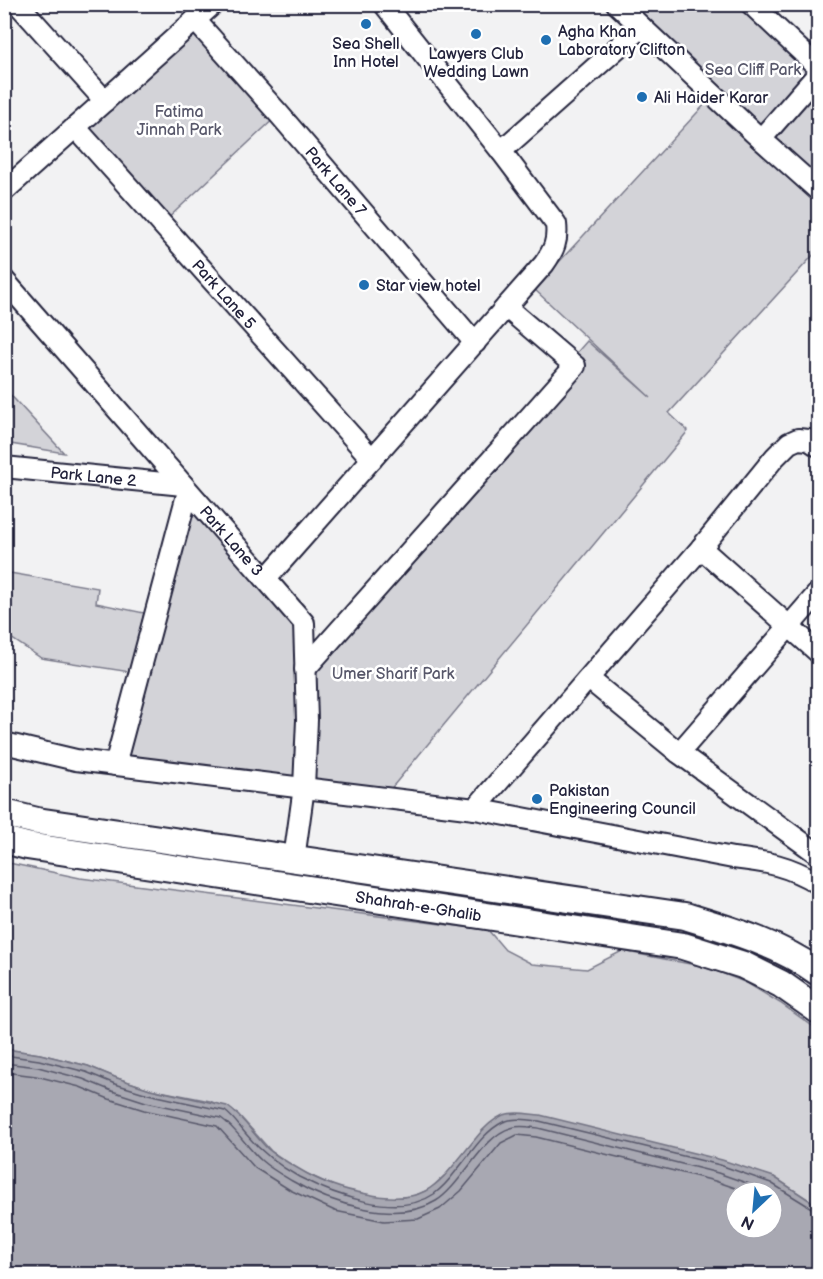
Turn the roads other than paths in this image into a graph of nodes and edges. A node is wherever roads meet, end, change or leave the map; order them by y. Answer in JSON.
{"nodes":[{"id":1,"x":18,"y":4,"type":"edge"},
{"id":2,"x":213,"y":4,"type":"edge"},
{"id":3,"x":384,"y":4,"type":"edge"},
{"id":4,"x":617,"y":4,"type":"edge"},
{"id":5,"x":751,"y":4,"type":"edge"},
{"id":6,"x":195,"y":20,"type":"junction"},
{"id":7,"x":641,"y":27,"type":"junction"},
{"id":8,"x":819,"y":67,"type":"edge"},
{"id":9,"x":819,"y":74,"type":"edge"},
{"id":10,"x":105,"y":101,"type":"junction"},
{"id":11,"x":75,"y":128,"type":"junction"},
{"id":12,"x":761,"y":139,"type":"junction"},
{"id":13,"x":501,"y":151,"type":"junction"},
{"id":14,"x":819,"y":190,"type":"edge"},
{"id":15,"x":4,"y":191,"type":"edge"},
{"id":16,"x":4,"y":280,"type":"edge"},
{"id":17,"x":506,"y":308,"type":"junction"},
{"id":18,"x":475,"y":343,"type":"junction"},
{"id":19,"x":819,"y":446,"type":"edge"},
{"id":20,"x":372,"y":459,"type":"junction"},
{"id":21,"x":4,"y":467,"type":"edge"},
{"id":22,"x":186,"y":488,"type":"junction"},
{"id":23,"x":701,"y":548,"type":"junction"},
{"id":24,"x":266,"y":579,"type":"junction"},
{"id":25,"x":819,"y":593,"type":"edge"},
{"id":26,"x":789,"y":627,"type":"junction"},
{"id":27,"x":819,"y":652,"type":"edge"},
{"id":28,"x":305,"y":669,"type":"junction"},
{"id":29,"x":589,"y":679,"type":"junction"},
{"id":30,"x":4,"y":743,"type":"edge"},
{"id":31,"x":679,"y":753,"type":"junction"},
{"id":32,"x":115,"y":765,"type":"junction"},
{"id":33,"x":304,"y":787,"type":"junction"},
{"id":34,"x":475,"y":809,"type":"junction"},
{"id":35,"x":4,"y":813,"type":"edge"},
{"id":36,"x":4,"y":840,"type":"edge"},
{"id":37,"x":819,"y":854,"type":"edge"},
{"id":38,"x":294,"y":859,"type":"junction"},
{"id":39,"x":819,"y":883,"type":"edge"},
{"id":40,"x":819,"y":972,"type":"edge"},
{"id":41,"x":819,"y":1010,"type":"edge"}],
"edges":[{"from":1,"to":10,"type":"street"},
{"from":2,"to":6,"type":"street"},
{"from":3,"to":13,"type":"street"},
{"from":4,"to":7,"type":"street"},
{"from":5,"to":8,"type":"street"},
{"from":6,"to":10,"type":"street"},
{"from":6,"to":18,"type":"street","name":"Park Lane 7"},
{"from":7,"to":12,"type":"street"},
{"from":7,"to":13,"type":"street"},
{"from":9,"to":12,"type":"street"},
{"from":10,"to":11,"type":"street"},
{"from":11,"to":15,"type":"street"},
{"from":11,"to":20,"type":"street","name":"Park Lane 5"},
{"from":12,"to":14,"type":"street"},
{"from":13,"to":17,"type":"street"},
{"from":16,"to":22,"type":"street","name":"Park Lane 3"},
{"from":17,"to":18,"type":"street"},
{"from":17,"to":28,"type":"street"},
{"from":18,"to":20,"type":"street"},
{"from":19,"to":23,"type":"street"},
{"from":20,"to":24,"type":"street"},
{"from":21,"to":22,"type":"street","name":"Park Lane 2"},
{"from":22,"to":24,"type":"street","name":"Park Lane 3"},
{"from":22,"to":32,"type":"street"},
{"from":23,"to":26,"type":"street"},
{"from":23,"to":29,"type":"street"},
{"from":24,"to":28,"type":"street","name":"Park Lane 3"},
{"from":25,"to":26,"type":"street"},
{"from":26,"to":27,"type":"street"},
{"from":26,"to":31,"type":"street"},
{"from":28,"to":33,"type":"street","name":"Park Lane 3"},
{"from":29,"to":31,"type":"street"},
{"from":29,"to":34,"type":"street"},
{"from":30,"to":32,"type":"street"},
{"from":31,"to":37,"type":"street"},
{"from":32,"to":33,"type":"street"},
{"from":33,"to":34,"type":"street"},
{"from":33,"to":38,"type":"street","name":"Park Lane 3"},
{"from":34,"to":39,"type":"street"},
{"from":35,"to":38,"type":"main road","name":"Shahrah-e-Ghalib"},
{"from":36,"to":41,"type":"main road","name":"Shahrah-e-Ghalib"},
{"from":38,"to":40,"type":"main road","name":"Shahrah-e-Ghalib"}]}
